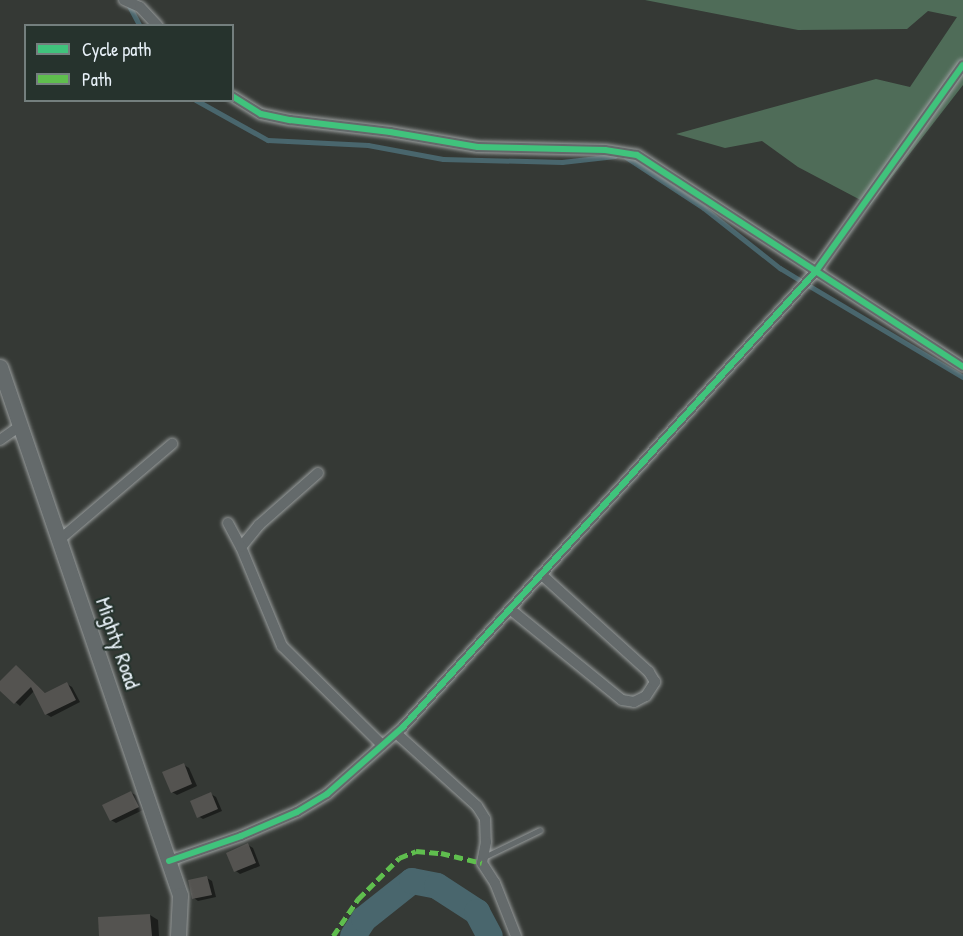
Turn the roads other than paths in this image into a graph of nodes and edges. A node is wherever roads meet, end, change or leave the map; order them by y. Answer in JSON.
{"nodes":[{"id":1,"x":124,"y":0,"type":"edge"},
{"id":2,"x":156,"y":24,"type":"edge"},
{"id":3,"x":963,"y":65,"type":"edge"},
{"id":4,"x":234,"y":97,"type":"edge"},
{"id":5,"x":816,"y":271,"type":"junction"},
{"id":6,"x":963,"y":367,"type":"edge"},
{"id":7,"x":0,"y":370,"type":"edge"},
{"id":8,"x":20,"y":426,"type":"junction"},
{"id":9,"x":0,"y":440,"type":"edge"},
{"id":10,"x":172,"y":444,"type":"dead end"},
{"id":11,"x":318,"y":474,"type":"dead end"},
{"id":12,"x":228,"y":523,"type":"dead end"},
{"id":13,"x":58,"y":541,"type":"junction"},
{"id":14,"x":241,"y":547,"type":"junction"},
{"id":15,"x":541,"y":574,"type":"junction"},
{"id":16,"x":510,"y":609,"type":"junction"},
{"id":17,"x":396,"y":733,"type":"junction"},
{"id":18,"x":382,"y":745,"type":"junction"},
{"id":19,"x":540,"y":830,"type":"dead end"},
{"id":20,"x":483,"y":858,"type":"junction"},
{"id":21,"x":169,"y":861,"type":"junction"},
{"id":22,"x":178,"y":936,"type":"edge"},
{"id":23,"x":516,"y":936,"type":"edge"}],
"edges":[{"from":1,"to":2,"type":"street"},
{"from":3,"to":5,"type":"street"},
{"from":4,"to":5,"type":"street"},
{"from":5,"to":6,"type":"street"},
{"from":5,"to":15,"type":"street"},
{"from":7,"to":8,"type":"street","name":"Mighty Road"},
{"from":8,"to":9,"type":"street"},
{"from":8,"to":13,"type":"street","name":"Mighty Road"},
{"from":10,"to":13,"type":"street"},
{"from":11,"to":14,"type":"street"},
{"from":12,"to":14,"type":"street"},
{"from":13,"to":21,"type":"street","name":"Mighty Road"},
{"from":14,"to":18,"type":"street"},
{"from":15,"to":16,"type":"street"},
{"from":15,"to":16,"type":"street"},
{"from":16,"to":17,"type":"street"},
{"from":17,"to":18,"type":"street"},
{"from":17,"to":20,"type":"street"},
{"from":18,"to":21,"type":"street"},
{"from":19,"to":20,"type":"lane"},
{"from":20,"to":23,"type":"street"},
{"from":21,"to":22,"type":"street","name":"Mighty Road"}]}
